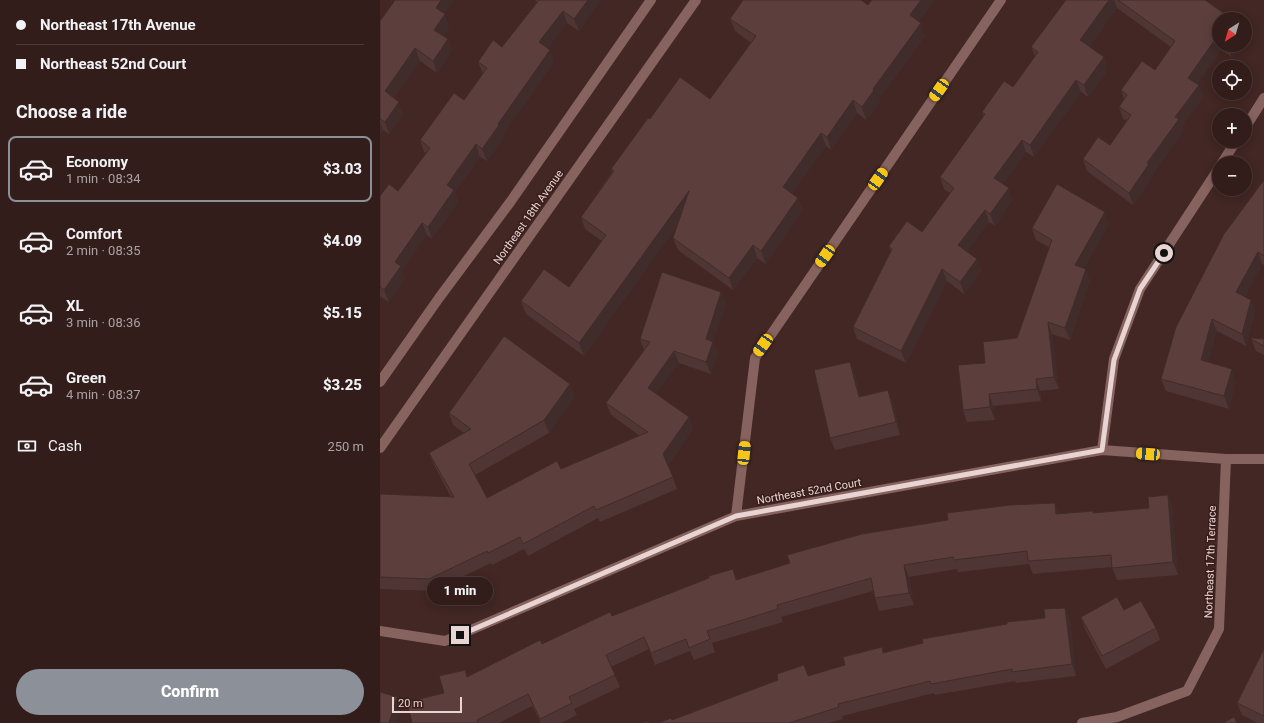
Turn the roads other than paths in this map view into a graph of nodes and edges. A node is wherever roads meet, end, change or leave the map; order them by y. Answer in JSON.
{"nodes":[{"id":1,"x":651,"y":0,"type":"edge"},
{"id":2,"x":696,"y":0,"type":"edge"},
{"id":3,"x":1001,"y":0,"type":"edge"},
{"id":4,"x":1264,"y":98,"type":"edge"},
{"id":5,"x":1252,"y":117,"type":"edge"},
{"id":6,"x":1212,"y":179,"type":"edge"},
{"id":7,"x":380,"y":382,"type":"edge"},
{"id":8,"x":380,"y":448,"type":"edge"},
{"id":9,"x":1102,"y":450,"type":"junction"},
{"id":10,"x":1226,"y":459,"type":"junction"},
{"id":11,"x":1264,"y":460,"type":"edge"},
{"id":12,"x":736,"y":516,"type":"junction"},
{"id":13,"x":380,"y":632,"type":"edge"},
{"id":14,"x":1082,"y":723,"type":"edge"}],
"edges":[{"from":1,"to":7,"type":"street"},
{"from":2,"to":8,"type":"street","name":"Northeast 18th Avenue"},
{"from":3,"to":12,"type":"street"},
{"from":4,"to":5,"type":"street"},
{"from":6,"to":9,"type":"street"},
{"from":9,"to":10,"type":"street","name":"Northeast 52nd Court"},
{"from":9,"to":12,"type":"street","name":"Northeast 52nd Court"},
{"from":10,"to":11,"type":"street","name":"Northeast 52nd Court"},
{"from":10,"to":14,"type":"street","name":"Northeast 17th Terrace"},
{"from":12,"to":13,"type":"street","name":"Northeast 52nd Court"}]}
